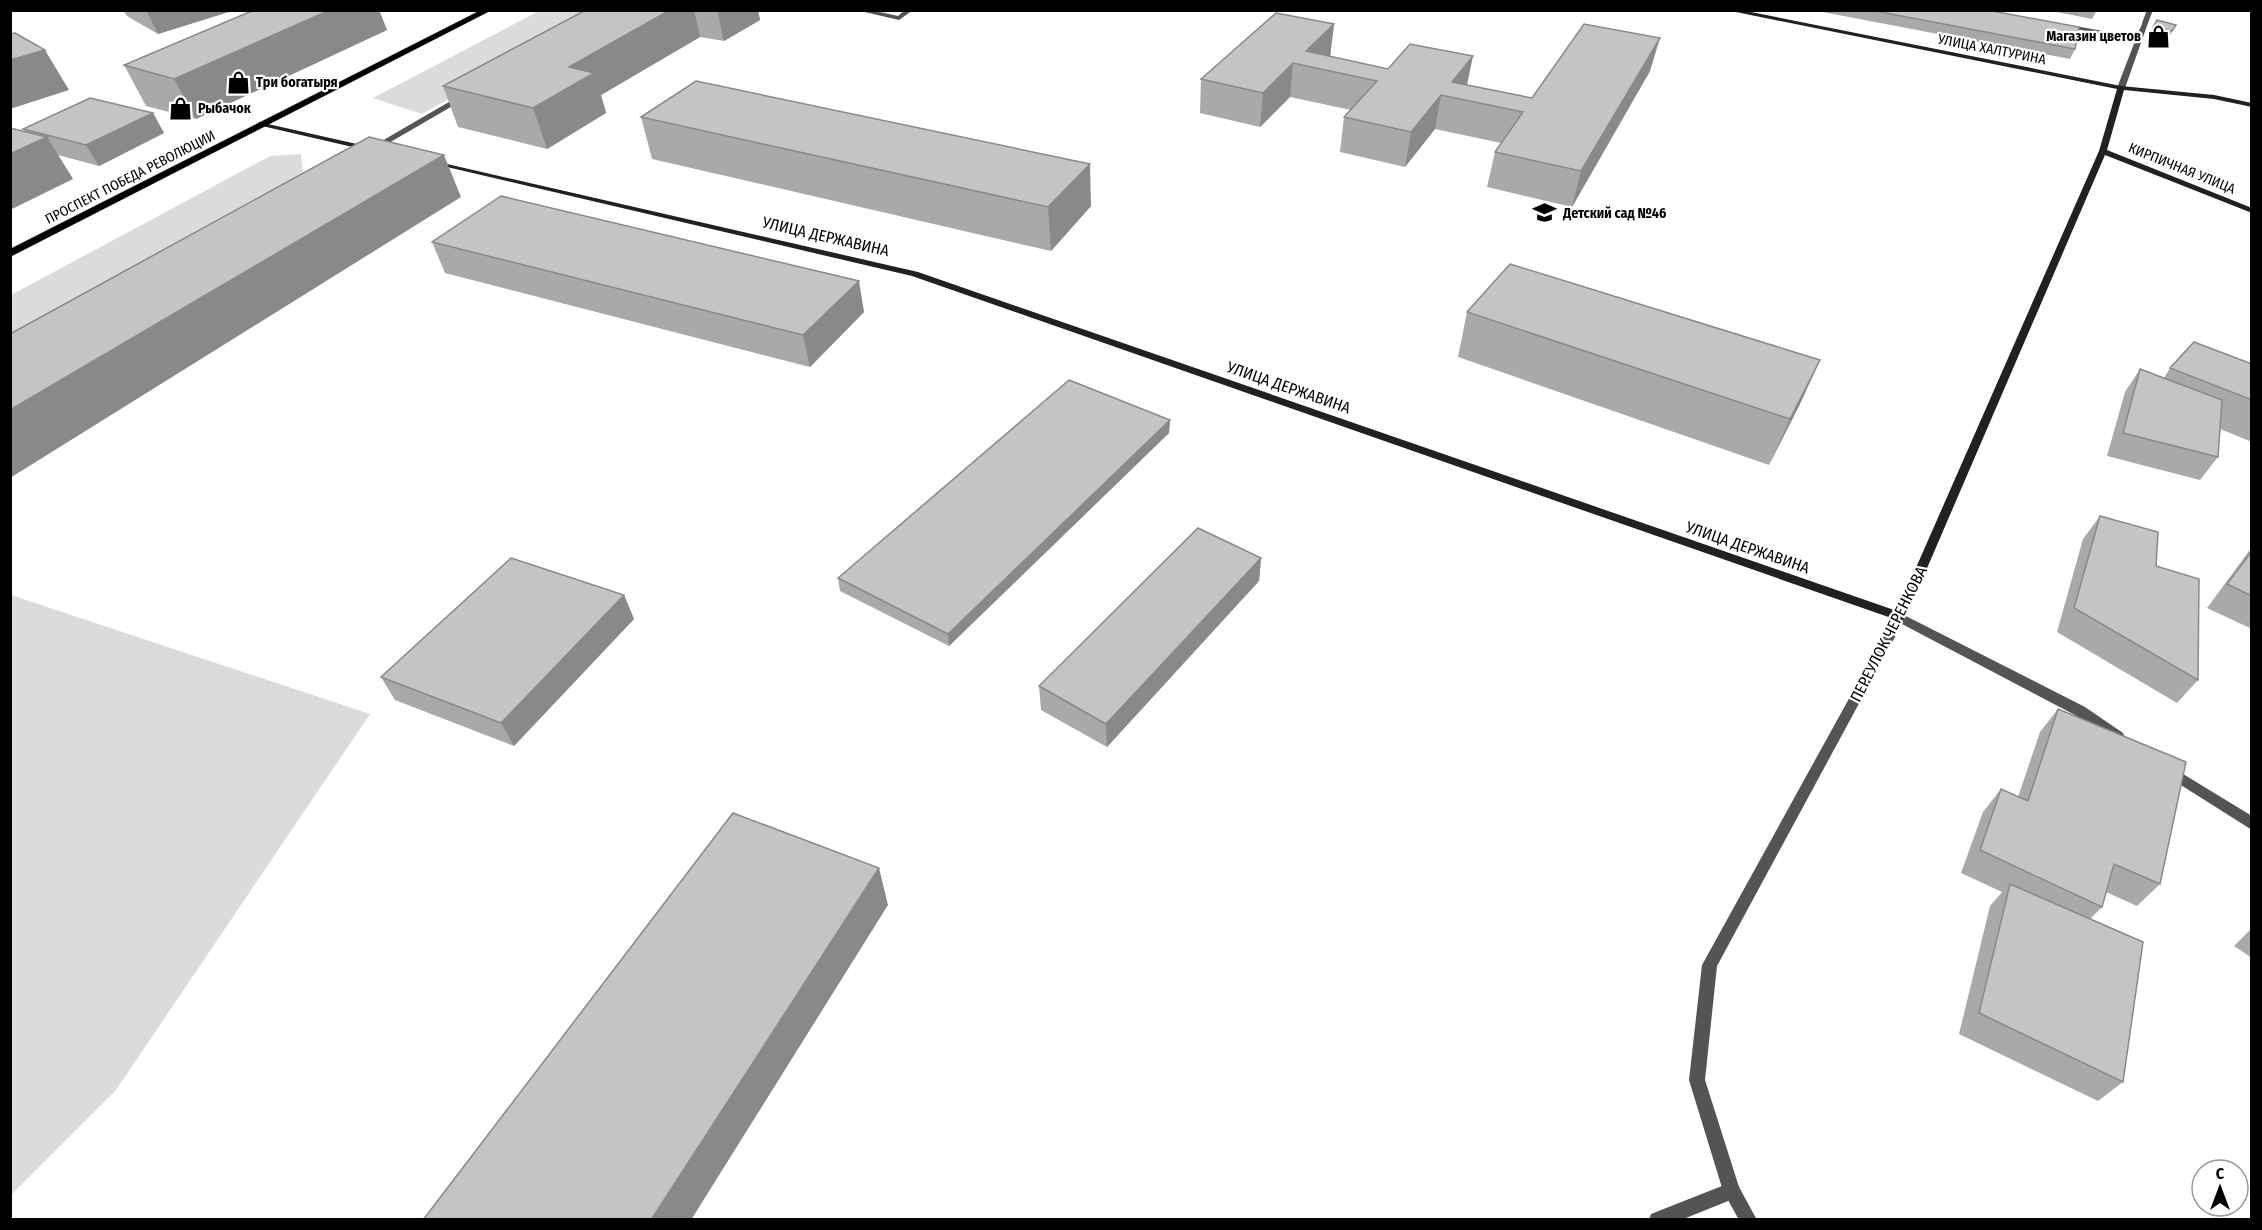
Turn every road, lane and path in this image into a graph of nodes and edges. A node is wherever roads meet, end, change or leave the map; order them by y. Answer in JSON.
{"nodes":[{"id":1,"x":488,"y":10,"type":"edge"},
{"id":2,"x":859,"y":10,"type":"edge"},
{"id":3,"x":910,"y":10,"type":"edge"},
{"id":4,"x":1729,"y":10,"type":"edge"},
{"id":5,"x":2150,"y":10,"type":"edge"},
{"id":6,"x":2060,"y":25,"type":"edge"},
{"id":7,"x":2139,"y":40,"type":"junction"},
{"id":8,"x":2121,"y":88,"type":"junction"},
{"id":9,"x":475,"y":91,"type":"edge"},
{"id":10,"x":2252,"y":105,"type":"edge"},
{"id":11,"x":262,"y":124,"type":"junction"},
{"id":12,"x":372,"y":149,"type":"junction"},
{"id":13,"x":2103,"y":150,"type":"junction"},
{"id":14,"x":383,"y":152,"type":"edge"},
{"id":15,"x":361,"y":154,"type":"edge"},
{"id":16,"x":418,"y":159,"type":"edge"},
{"id":17,"x":2252,"y":211,"type":"edge"},
{"id":18,"x":10,"y":254,"type":"edge"},
{"id":19,"x":1900,"y":617,"type":"junction"},
{"id":20,"x":2127,"y":743,"type":"edge"},
{"id":21,"x":2156,"y":761,"type":"edge"},
{"id":22,"x":2252,"y":824,"type":"edge"},
{"id":23,"x":1732,"y":1191,"type":"junction"},
{"id":24,"x":1657,"y":1220,"type":"edge"},
{"id":25,"x":1749,"y":1220,"type":"edge"}],
"edges":[{"from":1,"to":11,"type":"main road","name":"ПРОСПЕКТ ПОБЕДА РЕВОЛЮЦИИ"},
{"from":2,"to":3,"type":"street"},
{"from":4,"to":8,"type":"street","name":"УЛИЦА ХАЛТУРИНА"},
{"from":5,"to":7,"type":"street","name":"ПЕРЕУЛОК ЧЕРЕНКОВА"},
{"from":6,"to":7,"type":"street"},
{"from":7,"to":8,"type":"street","name":"ПЕРЕУЛОК ЧЕРЕНКОВА"},
{"from":8,"to":10,"type":"street","name":"УЛИЦА ХАЛТУРИНА"},
{"from":8,"to":13,"type":"street","name":"ПЕРЕУЛОК ЧЕРЕНКОВА"},
{"from":9,"to":12,"type":"street"},
{"from":11,"to":12,"type":"street"},
{"from":11,"to":18,"type":"main road","name":"ПРОСПЕКТ ПОБЕДА РЕВОЛЮЦИИ"},
{"from":12,"to":14,"type":"street"},
{"from":12,"to":15,"type":"street"},
{"from":13,"to":17,"type":"street","name":"КИРПИЧНАЯ УЛИЦА"},
{"from":13,"to":19,"type":"street","name":"ПЕРЕУЛОК ЧЕРЕНКОВА"},
{"from":16,"to":19,"type":"street","name":"УЛИЦА ДЕРЖАВИНА"},
{"from":19,"to":20,"type":"street","name":"УЛИЦА ДЕРЖАВИНА"},
{"from":19,"to":23,"type":"street","name":"ПЕРЕУЛОК ЧЕРЕНКОВА"},
{"from":21,"to":22,"type":"street"},
{"from":23,"to":24,"type":"street"},
{"from":23,"to":25,"type":"street","name":"ПЕРЕУЛОК ЧЕРЕНКОВА"}]}
